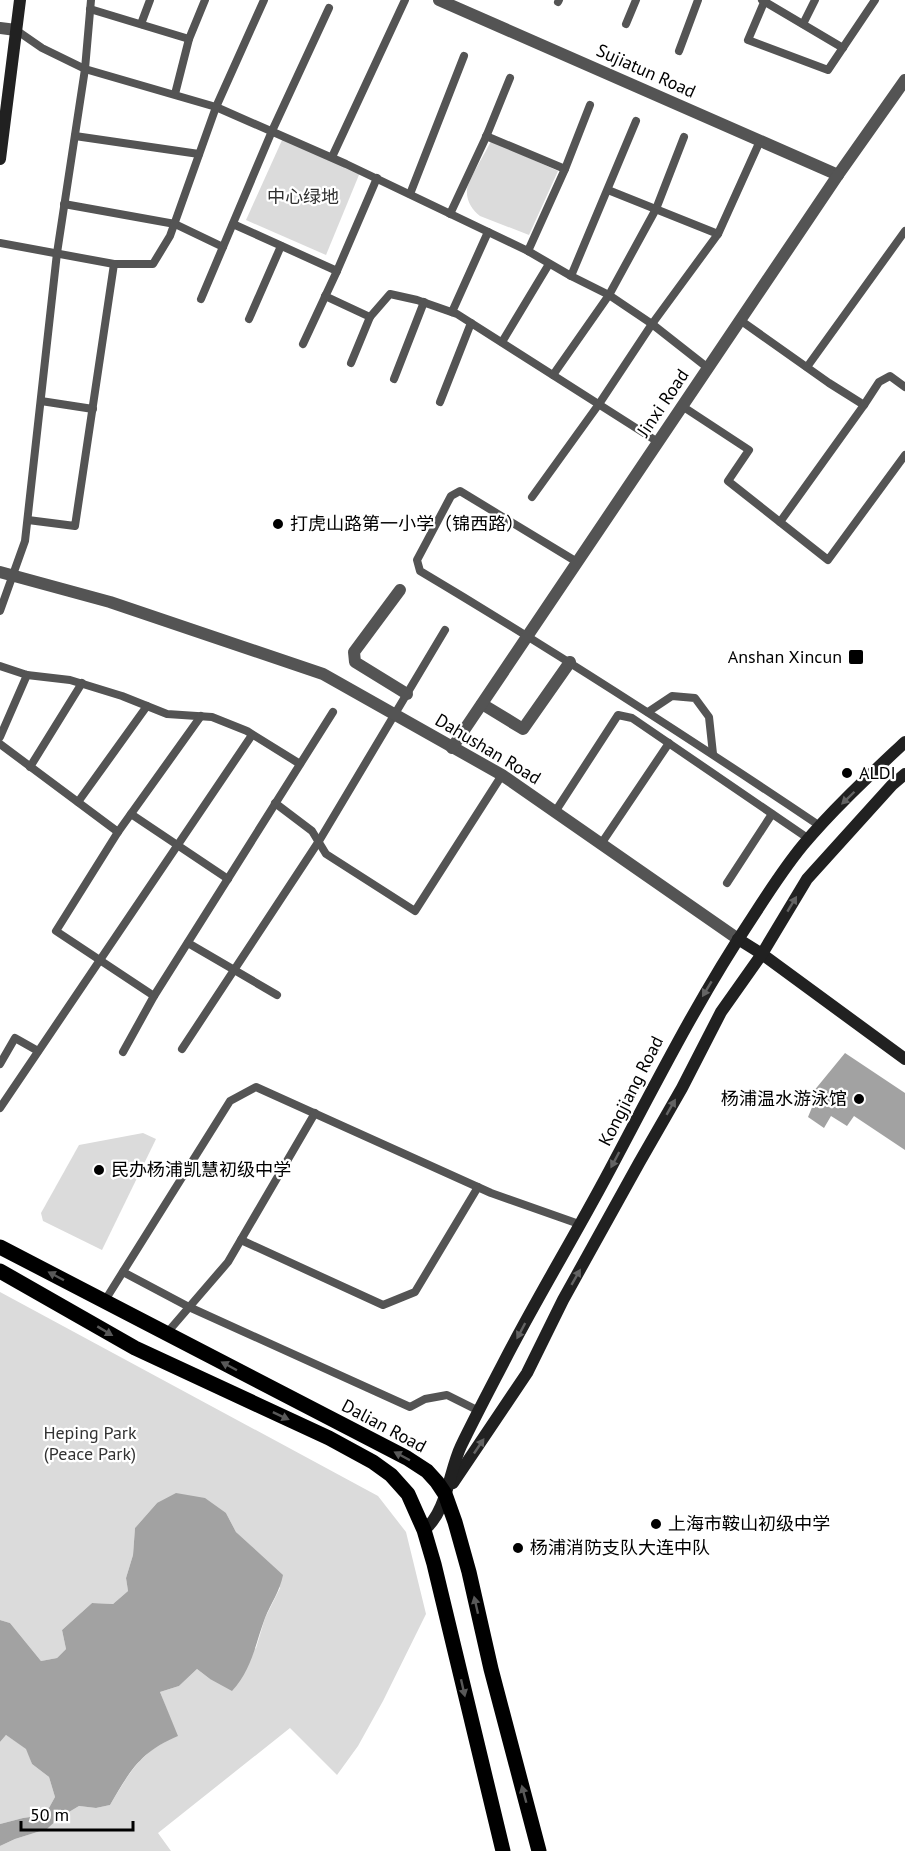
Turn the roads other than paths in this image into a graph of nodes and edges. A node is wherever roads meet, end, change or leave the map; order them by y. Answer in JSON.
{"nodes":[{"id":1,"x":20,"y":0,"type":"edge"},
{"id":2,"x":150,"y":0,"type":"edge"},
{"id":3,"x":205,"y":0,"type":"edge"},
{"id":4,"x":264,"y":0,"type":"edge"},
{"id":5,"x":405,"y":0,"type":"edge"},
{"id":6,"x":439,"y":0,"type":"edge"},
{"id":7,"x":636,"y":0,"type":"edge"},
{"id":8,"x":698,"y":0,"type":"edge"},
{"id":9,"x":764,"y":0,"type":"edge"},
{"id":10,"x":815,"y":0,"type":"edge"},
{"id":11,"x":875,"y":0,"type":"edge"},
{"id":12,"x":91,"y":4,"type":"edge"},
{"id":13,"x":329,"y":9,"type":"dead end"},
{"id":14,"x":141,"y":24,"type":"junction"},
{"id":15,"x":626,"y":24,"type":"dead end"},
{"id":16,"x":802,"y":24,"type":"junction"},
{"id":17,"x":0,"y":28,"type":"edge"},
{"id":18,"x":16,"y":30,"type":"junction"},
{"id":19,"x":189,"y":39,"type":"junction"},
{"id":20,"x":843,"y":48,"type":"junction"},
{"id":21,"x":679,"y":51,"type":"dead end"},
{"id":22,"x":464,"y":56,"type":"dead end"},
{"id":23,"x":85,"y":69,"type":"junction"},
{"id":24,"x":510,"y":78,"type":"dead end"},
{"id":25,"x":905,"y":80,"type":"edge"},
{"id":26,"x":175,"y":94,"type":"junction"},
{"id":27,"x":590,"y":105,"type":"dead end"},
{"id":28,"x":216,"y":107,"type":"junction"},
{"id":29,"x":636,"y":121,"type":"dead end"},
{"id":30,"x":272,"y":131,"type":"junction"},
{"id":31,"x":75,"y":136,"type":"junction"},
{"id":32,"x":486,"y":136,"type":"junction"},
{"id":33,"x":684,"y":137,"type":"dead end"},
{"id":34,"x":760,"y":141,"type":"junction"},
{"id":35,"x":199,"y":154,"type":"junction"},
{"id":36,"x":332,"y":157,"type":"junction"},
{"id":37,"x":0,"y":159,"type":"edge"},
{"id":38,"x":565,"y":169,"type":"junction"},
{"id":39,"x":838,"y":175,"type":"junction"},
{"id":40,"x":377,"y":178,"type":"junction"},
{"id":41,"x":608,"y":190,"type":"junction"},
{"id":42,"x":410,"y":194,"type":"junction"},
{"id":43,"x":64,"y":204,"type":"junction"},
{"id":44,"x":656,"y":209,"type":"junction"},
{"id":45,"x":450,"y":214,"type":"junction"},
{"id":46,"x":175,"y":224,"type":"junction"},
{"id":47,"x":233,"y":224,"type":"junction"},
{"id":48,"x":905,"y":231,"type":"edge"},
{"id":49,"x":488,"y":232,"type":"junction"},
{"id":50,"x":718,"y":234,"type":"junction"},
{"id":51,"x":0,"y":243,"type":"edge"},
{"id":52,"x":281,"y":246,"type":"junction"},
{"id":53,"x":223,"y":247,"type":"junction"},
{"id":54,"x":528,"y":251,"type":"junction"},
{"id":55,"x":57,"y":253,"type":"junction"},
{"id":56,"x":114,"y":264,"type":"junction"},
{"id":57,"x":549,"y":264,"type":"junction"},
{"id":58,"x":337,"y":271,"type":"junction"},
{"id":59,"x":571,"y":276,"type":"junction"},
{"id":60,"x":609,"y":295,"type":"junction"},
{"id":61,"x":326,"y":296,"type":"junction"},
{"id":62,"x":201,"y":299,"type":"dead end"},
{"id":63,"x":424,"y":302,"type":"junction"},
{"id":64,"x":452,"y":312,"type":"junction"},
{"id":65,"x":370,"y":316,"type":"junction"},
{"id":66,"x":249,"y":319,"type":"dead end"},
{"id":67,"x":740,"y":320,"type":"junction"},
{"id":68,"x":471,"y":323,"type":"junction"},
{"id":69,"x":652,"y":324,"type":"junction"},
{"id":70,"x":502,"y":342,"type":"junction"},
{"id":71,"x":303,"y":344,"type":"dead end"},
{"id":72,"x":351,"y":363,"type":"dead end"},
{"id":73,"x":807,"y":367,"type":"junction"},
{"id":74,"x":708,"y":368,"type":"junction"},
{"id":75,"x":553,"y":375,"type":"junction"},
{"id":76,"x":394,"y":378,"type":"dead end"},
{"id":77,"x":905,"y":387,"type":"edge"},
{"id":78,"x":41,"y":401,"type":"junction"},
{"id":79,"x":440,"y":402,"type":"dead end"},
{"id":80,"x":599,"y":404,"type":"junction"},
{"id":81,"x":864,"y":405,"type":"junction"},
{"id":82,"x":682,"y":406,"type":"junction"},
{"id":83,"x":93,"y":409,"type":"junction"},
{"id":84,"x":658,"y":442,"type":"junction"},
{"id":85,"x":905,"y":455,"type":"edge"},
{"id":86,"x":532,"y":497,"type":"dead end"},
{"id":87,"x":28,"y":520,"type":"junction"},
{"id":88,"x":780,"y":522,"type":"junction"},
{"id":89,"x":577,"y":562,"type":"junction"},
{"id":90,"x":0,"y":572,"type":"edge"},
{"id":91,"x":13,"y":576,"type":"junction"},
{"id":92,"x":400,"y":590,"type":"dead end"},
{"id":93,"x":0,"y":611,"type":"edge"},
{"id":94,"x":445,"y":630,"type":"dead end"},
{"id":95,"x":528,"y":635,"type":"junction"},
{"id":96,"x":570,"y":662,"type":"junction"},
{"id":97,"x":0,"y":666,"type":"edge"},
{"id":98,"x":27,"y":675,"type":"junction"},
{"id":99,"x":82,"y":683,"type":"junction"},
{"id":100,"x":407,"y":694,"type":"junction"},
{"id":101,"x":482,"y":704,"type":"junction"},
{"id":102,"x":147,"y":706,"type":"junction"},
{"id":103,"x":333,"y":712,"type":"dead end"},
{"id":104,"x":648,"y":712,"type":"junction"},
{"id":105,"x":395,"y":715,"type":"junction"},
{"id":106,"x":201,"y":716,"type":"junction"},
{"id":107,"x":252,"y":735,"type":"junction"},
{"id":108,"x":0,"y":737,"type":"edge"},
{"id":109,"x":905,"y":742,"type":"edge"},
{"id":110,"x":669,"y":743,"type":"junction"},
{"id":111,"x":0,"y":744,"type":"edge"},
{"id":112,"x":452,"y":748,"type":"junction"},
{"id":113,"x":713,"y":754,"type":"junction"},
{"id":114,"x":300,"y":764,"type":"junction"},
{"id":115,"x":30,"y":767,"type":"junction"},
{"id":116,"x":905,"y":774,"type":"edge"},
{"id":117,"x":502,"y":775,"type":"junction"},
{"id":118,"x":78,"y":802,"type":"junction"},
{"id":119,"x":275,"y":803,"type":"junction"},
{"id":120,"x":555,"y":812,"type":"junction"},
{"id":121,"x":131,"y":814,"type":"junction"},
{"id":122,"x":772,"y":814,"type":"junction"},
{"id":123,"x":820,"y":826,"type":"junction"},
{"id":124,"x":118,"y":832,"type":"junction"},
{"id":125,"x":809,"y":838,"type":"junction"},
{"id":126,"x":319,"y":842,"type":"junction"},
{"id":127,"x":601,"y":844,"type":"junction"},
{"id":128,"x":177,"y":845,"type":"junction"},
{"id":129,"x":228,"y":879,"type":"junction"},
{"id":130,"x":727,"y":883,"type":"dead end"},
{"id":131,"x":738,"y":939,"type":"junction"},
{"id":132,"x":188,"y":943,"type":"junction"},
{"id":133,"x":762,"y":954,"type":"junction"},
{"id":134,"x":99,"y":960,"type":"junction"},
{"id":135,"x":234,"y":970,"type":"junction"},
{"id":136,"x":277,"y":994,"type":"dead end"},
{"id":137,"x":154,"y":996,"type":"junction"},
{"id":138,"x":0,"y":1041,"type":"edge"},
{"id":139,"x":10,"y":1047,"type":"junction"},
{"id":140,"x":182,"y":1049,"type":"dead end"},
{"id":141,"x":38,"y":1051,"type":"junction"},
{"id":142,"x":123,"y":1052,"type":"dead end"},
{"id":143,"x":905,"y":1059,"type":"edge"},
{"id":144,"x":0,"y":1064,"type":"edge"},
{"id":145,"x":0,"y":1108,"type":"edge"},
{"id":146,"x":315,"y":1113,"type":"junction"},
{"id":147,"x":478,"y":1187,"type":"junction"},
{"id":148,"x":579,"y":1224,"type":"junction"},
{"id":149,"x":241,"y":1240,"type":"junction"},
{"id":150,"x":0,"y":1247,"type":"edge"},
{"id":151,"x":0,"y":1271,"type":"edge"},
{"id":152,"x":123,"y":1272,"type":"junction"},
{"id":153,"x":104,"y":1302,"type":"junction"},
{"id":154,"x":189,"y":1307,"type":"junction"},
{"id":155,"x":166,"y":1334,"type":"junction"},
{"id":156,"x":479,"y":1411,"type":"junction"},
{"id":157,"x":445,"y":1494,"type":"junction"},
{"id":158,"x":424,"y":1530,"type":"junction"},
{"id":159,"x":502,"y":1851,"type":"edge"},
{"id":160,"x":539,"y":1851,"type":"edge"}],
"edges":[{"from":1,"to":18,"type":"main road"},
{"from":2,"to":14,"type":"lane"},
{"from":3,"to":19,"type":"lane"},
{"from":4,"to":28,"type":"lane"},
{"from":5,"to":36,"type":"lane"},
{"from":6,"to":34,"type":"street","name":"Sujiatun Road"},
{"from":7,"to":15,"type":"lane"},
{"from":8,"to":21,"type":"lane"},
{"from":9,"to":16,"type":"lane"},
{"from":9,"to":20,"type":"lane"},
{"from":10,"to":16,"type":"lane"},
{"from":11,"to":20,"type":"lane"},
{"from":12,"to":14,"type":"lane"},
{"from":12,"to":23,"type":"lane"},
{"from":13,"to":30,"type":"lane"},
{"from":14,"to":19,"type":"lane"},
{"from":16,"to":20,"type":"lane"},
{"from":17,"to":18,"type":"street"},
{"from":18,"to":23,"type":"lane"},
{"from":18,"to":37,"type":"main road"},
{"from":19,"to":26,"type":"lane"},
{"from":22,"to":42,"type":"lane"},
{"from":23,"to":26,"type":"lane"},
{"from":23,"to":31,"type":"lane"},
{"from":24,"to":32,"type":"lane"},
{"from":25,"to":39,"type":"street","name":"Jinxi Road"},
{"from":26,"to":28,"type":"lane"},
{"from":27,"to":38,"type":"lane"},
{"from":28,"to":30,"type":"lane"},
{"from":28,"to":35,"type":"lane"},
{"from":29,"to":41,"type":"lane"},
{"from":30,"to":36,"type":"lane"},
{"from":30,"to":47,"type":"lane"},
{"from":31,"to":35,"type":"lane"},
{"from":31,"to":43,"type":"lane"},
{"from":32,"to":38,"type":"lane"},
{"from":32,"to":45,"type":"lane"},
{"from":33,"to":44,"type":"lane"},
{"from":34,"to":39,"type":"street","name":"Sujiatun Road"},
{"from":34,"to":50,"type":"lane"},
{"from":35,"to":46,"type":"lane"},
{"from":36,"to":40,"type":"lane"},
{"from":38,"to":54,"type":"lane"},
{"from":39,"to":67,"type":"street","name":"Jinxi Road"},
{"from":40,"to":42,"type":"lane"},
{"from":40,"to":58,"type":"lane"},
{"from":41,"to":44,"type":"lane"},
{"from":41,"to":59,"type":"lane"},
{"from":42,"to":45,"type":"lane"},
{"from":43,"to":46,"type":"lane"},
{"from":43,"to":55,"type":"lane"},
{"from":44,"to":50,"type":"lane"},
{"from":44,"to":60,"type":"lane"},
{"from":45,"to":49,"type":"lane"},
{"from":46,"to":53,"type":"lane"},
{"from":46,"to":56,"type":"lane"},
{"from":47,"to":52,"type":"lane"},
{"from":47,"to":53,"type":"lane"},
{"from":48,"to":73,"type":"lane"},
{"from":49,"to":54,"type":"lane"},
{"from":49,"to":64,"type":"lane"},
{"from":50,"to":69,"type":"lane"},
{"from":51,"to":55,"type":"lane"},
{"from":52,"to":58,"type":"lane"},
{"from":52,"to":66,"type":"lane"},
{"from":53,"to":62,"type":"lane"},
{"from":54,"to":57,"type":"lane"},
{"from":55,"to":56,"type":"lane"},
{"from":55,"to":78,"type":"lane"},
{"from":56,"to":83,"type":"lane"},
{"from":57,"to":59,"type":"lane"},
{"from":57,"to":70,"type":"lane"},
{"from":58,"to":61,"type":"lane"},
{"from":59,"to":60,"type":"lane"},
{"from":60,"to":69,"type":"lane"},
{"from":60,"to":75,"type":"lane"},
{"from":61,"to":65,"type":"lane"},
{"from":61,"to":71,"type":"lane"},
{"from":63,"to":64,"type":"lane"},
{"from":63,"to":65,"type":"lane"},
{"from":63,"to":76,"type":"lane"},
{"from":64,"to":68,"type":"lane"},
{"from":65,"to":72,"type":"lane"},
{"from":67,"to":73,"type":"lane"},
{"from":67,"to":74,"type":"street","name":"Jinxi Road"},
{"from":68,"to":70,"type":"lane"},
{"from":68,"to":79,"type":"lane"},
{"from":69,"to":74,"type":"lane"},
{"from":69,"to":80,"type":"lane"},
{"from":70,"to":75,"type":"lane"},
{"from":73,"to":81,"type":"lane"},
{"from":74,"to":82,"type":"street","name":"Jinxi Road"},
{"from":75,"to":80,"type":"lane"},
{"from":77,"to":81,"type":"lane"},
{"from":78,"to":83,"type":"lane"},
{"from":78,"to":87,"type":"lane"},
{"from":80,"to":84,"type":"lane"},
{"from":80,"to":86,"type":"lane"},
{"from":81,"to":88,"type":"lane"},
{"from":82,"to":84,"type":"street","name":"Jinxi Road"},
{"from":82,"to":88,"type":"lane"},
{"from":83,"to":87,"type":"lane"},
{"from":84,"to":89,"type":"street","name":"Jinxi Road"},
{"from":85,"to":88,"type":"lane"},
{"from":87,"to":91,"type":"lane"},
{"from":89,"to":95,"type":"street","name":"Jinxi Road"},
{"from":89,"to":95,"type":"lane"},
{"from":90,"to":91,"type":"street","name":"Dahushan Road"},
{"from":91,"to":93,"type":"lane"},
{"from":91,"to":105,"type":"street","name":"Dahushan Road"},
{"from":92,"to":100,"type":"street"},
{"from":94,"to":100,"type":"lane"},
{"from":95,"to":96,"type":"lane"},
{"from":95,"to":101,"type":"street","name":"Jinxi Road"},
{"from":96,"to":101,"type":"street"},
{"from":96,"to":104,"type":"lane"},
{"from":97,"to":98,"type":"lane"},
{"from":98,"to":99,"type":"lane"},
{"from":98,"to":108,"type":"lane"},
{"from":99,"to":102,"type":"lane"},
{"from":99,"to":115,"type":"lane"},
{"from":100,"to":105,"type":"lane"},
{"from":101,"to":112,"type":"street","name":"Jinxi Road"},
{"from":102,"to":106,"type":"lane"},
{"from":102,"to":118,"type":"lane"},
{"from":103,"to":114,"type":"lane"},
{"from":104,"to":113,"type":"lane"},
{"from":104,"to":113,"type":"lane"},
{"from":105,"to":112,"type":"street","name":"Dahushan Road"},
{"from":105,"to":126,"type":"lane"},
{"from":106,"to":107,"type":"lane"},
{"from":106,"to":121,"type":"lane"},
{"from":107,"to":114,"type":"lane"},
{"from":107,"to":128,"type":"lane"},
{"from":109,"to":123,"type":"main road","name":"Kongjiang Road","one_way":true},
{"from":110,"to":120,"type":"lane"},
{"from":110,"to":122,"type":"lane"},
{"from":110,"to":127,"type":"lane"},
{"from":111,"to":115,"type":"lane"},
{"from":112,"to":117,"type":"street","name":"Dahushan Road"},
{"from":113,"to":123,"type":"lane"},
{"from":114,"to":119,"type":"lane"},
{"from":115,"to":118,"type":"lane"},
{"from":133,"to":116,"type":"main road","name":"Kongjiang Road","one_way":true},
{"from":117,"to":120,"type":"street","name":"Dahushan Road"},
{"from":117,"to":126,"type":"lane"},
{"from":118,"to":124,"type":"lane"},
{"from":119,"to":126,"type":"lane"},
{"from":119,"to":129,"type":"lane"},
{"from":120,"to":127,"type":"street","name":"Dahushan Road"},
{"from":121,"to":124,"type":"lane"},
{"from":121,"to":128,"type":"lane"},
{"from":122,"to":125,"type":"lane"},
{"from":122,"to":130,"type":"lane"},
{"from":123,"to":125,"type":"main road","name":"Kongjiang Road"},
{"from":124,"to":134,"type":"lane"},
{"from":125,"to":131,"type":"main road","name":"Kongjiang Road"},
{"from":126,"to":135,"type":"lane"},
{"from":127,"to":131,"type":"street","name":"Dahushan Road"},
{"from":128,"to":129,"type":"lane"},
{"from":128,"to":134,"type":"lane"},
{"from":129,"to":132,"type":"lane"},
{"from":131,"to":133,"type":"main road","name":"Dahushan Road"},
{"from":131,"to":148,"type":"main road","name":"Kongjiang Road","one_way":true},
{"from":132,"to":135,"type":"lane"},
{"from":132,"to":137,"type":"lane"},
{"from":133,"to":143,"type":"main road","name":"Dahushan Road"},
{"from":157,"to":133,"type":"main road","name":"Kongjiang Road","one_way":true},
{"from":134,"to":137,"type":"lane"},
{"from":134,"to":141,"type":"lane"},
{"from":135,"to":136,"type":"lane"},
{"from":135,"to":140,"type":"lane"},
{"from":137,"to":142,"type":"lane"},
{"from":138,"to":139,"type":"lane"},
{"from":139,"to":141,"type":"lane"},
{"from":139,"to":144,"type":"lane"},
{"from":141,"to":145,"type":"lane"},
{"from":146,"to":147,"type":"lane"},
{"from":146,"to":149,"type":"lane"},
{"from":146,"to":152,"type":"lane"},
{"from":147,"to":148,"type":"lane"},
{"from":147,"to":149,"type":"lane"},
{"from":148,"to":156,"type":"main road","name":"Kongjiang Road","one_way":true},
{"from":149,"to":154,"type":"lane"},
{"from":153,"to":150,"type":"main road","name":"Dalian Road","one_way":true},
{"from":151,"to":158,"type":"main road","name":"Dalian Road","one_way":true},
{"from":152,"to":153,"type":"lane"},
{"from":152,"to":154,"type":"lane"},
{"from":153,"to":155,"type":"main road","name":"Dalian Road"},
{"from":154,"to":155,"type":"lane"},
{"from":154,"to":156,"type":"lane"},
{"from":157,"to":155,"type":"main road","name":"Dalian Road","one_way":true},
{"from":156,"to":157,"type":"main road","name":"Kongjiang Road"},
{"from":157,"to":158,"type":"main road","name":"Kongjiang Road"},
{"from":160,"to":157,"type":"main road","name":"Dalian Road","one_way":true},
{"from":158,"to":159,"type":"main road","name":"Dalian Road","one_way":true}]}
